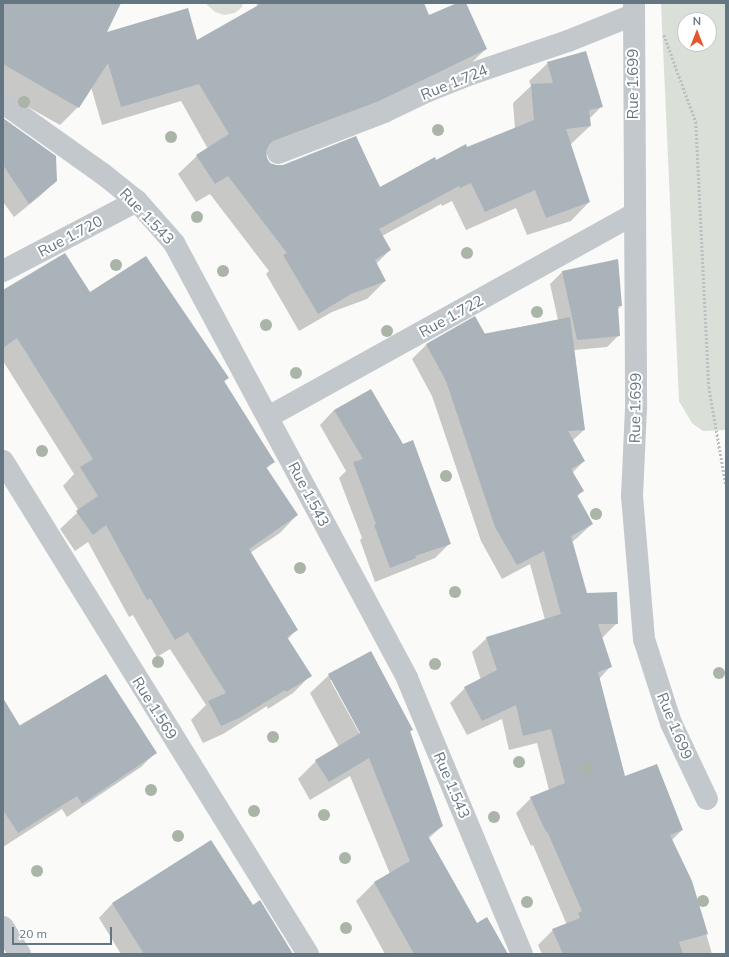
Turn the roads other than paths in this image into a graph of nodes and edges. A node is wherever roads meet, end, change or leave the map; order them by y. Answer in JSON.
{"nodes":[{"id":1,"x":633,"y":9,"type":"edge"},
{"id":2,"x":3,"y":103,"type":"edge"},
{"id":3,"x":278,"y":153,"type":"dead end"},
{"id":4,"x":137,"y":201,"type":"junction"},
{"id":5,"x":634,"y":214,"type":"junction"},
{"id":6,"x":3,"y":271,"type":"edge"},
{"id":7,"x":268,"y":417,"type":"junction"},
{"id":8,"x":3,"y":461,"type":"edge"},
{"id":9,"x":707,"y":800,"type":"dead end"},
{"id":10,"x":3,"y":927,"type":"edge"},
{"id":11,"x":20,"y":954,"type":"edge"},
{"id":12,"x":308,"y":954,"type":"edge"},
{"id":13,"x":522,"y":954,"type":"edge"}],
"edges":[{"from":1,"to":3,"type":"street","name":"Rue 1.724"},
{"from":1,"to":5,"type":"street","name":"Rue 1.699"},
{"from":2,"to":4,"type":"street","name":"Rue 1.543"},
{"from":4,"to":6,"type":"street","name":"Rue 1.720"},
{"from":4,"to":7,"type":"street","name":"Rue 1.543"},
{"from":5,"to":7,"type":"street","name":"Rue 1.722"},
{"from":5,"to":9,"type":"street","name":"Rue 1.699"},
{"from":7,"to":13,"type":"street","name":"Rue 1.543"},
{"from":8,"to":12,"type":"street","name":"Rue 1.569"},
{"from":10,"to":11,"type":"street"}]}
